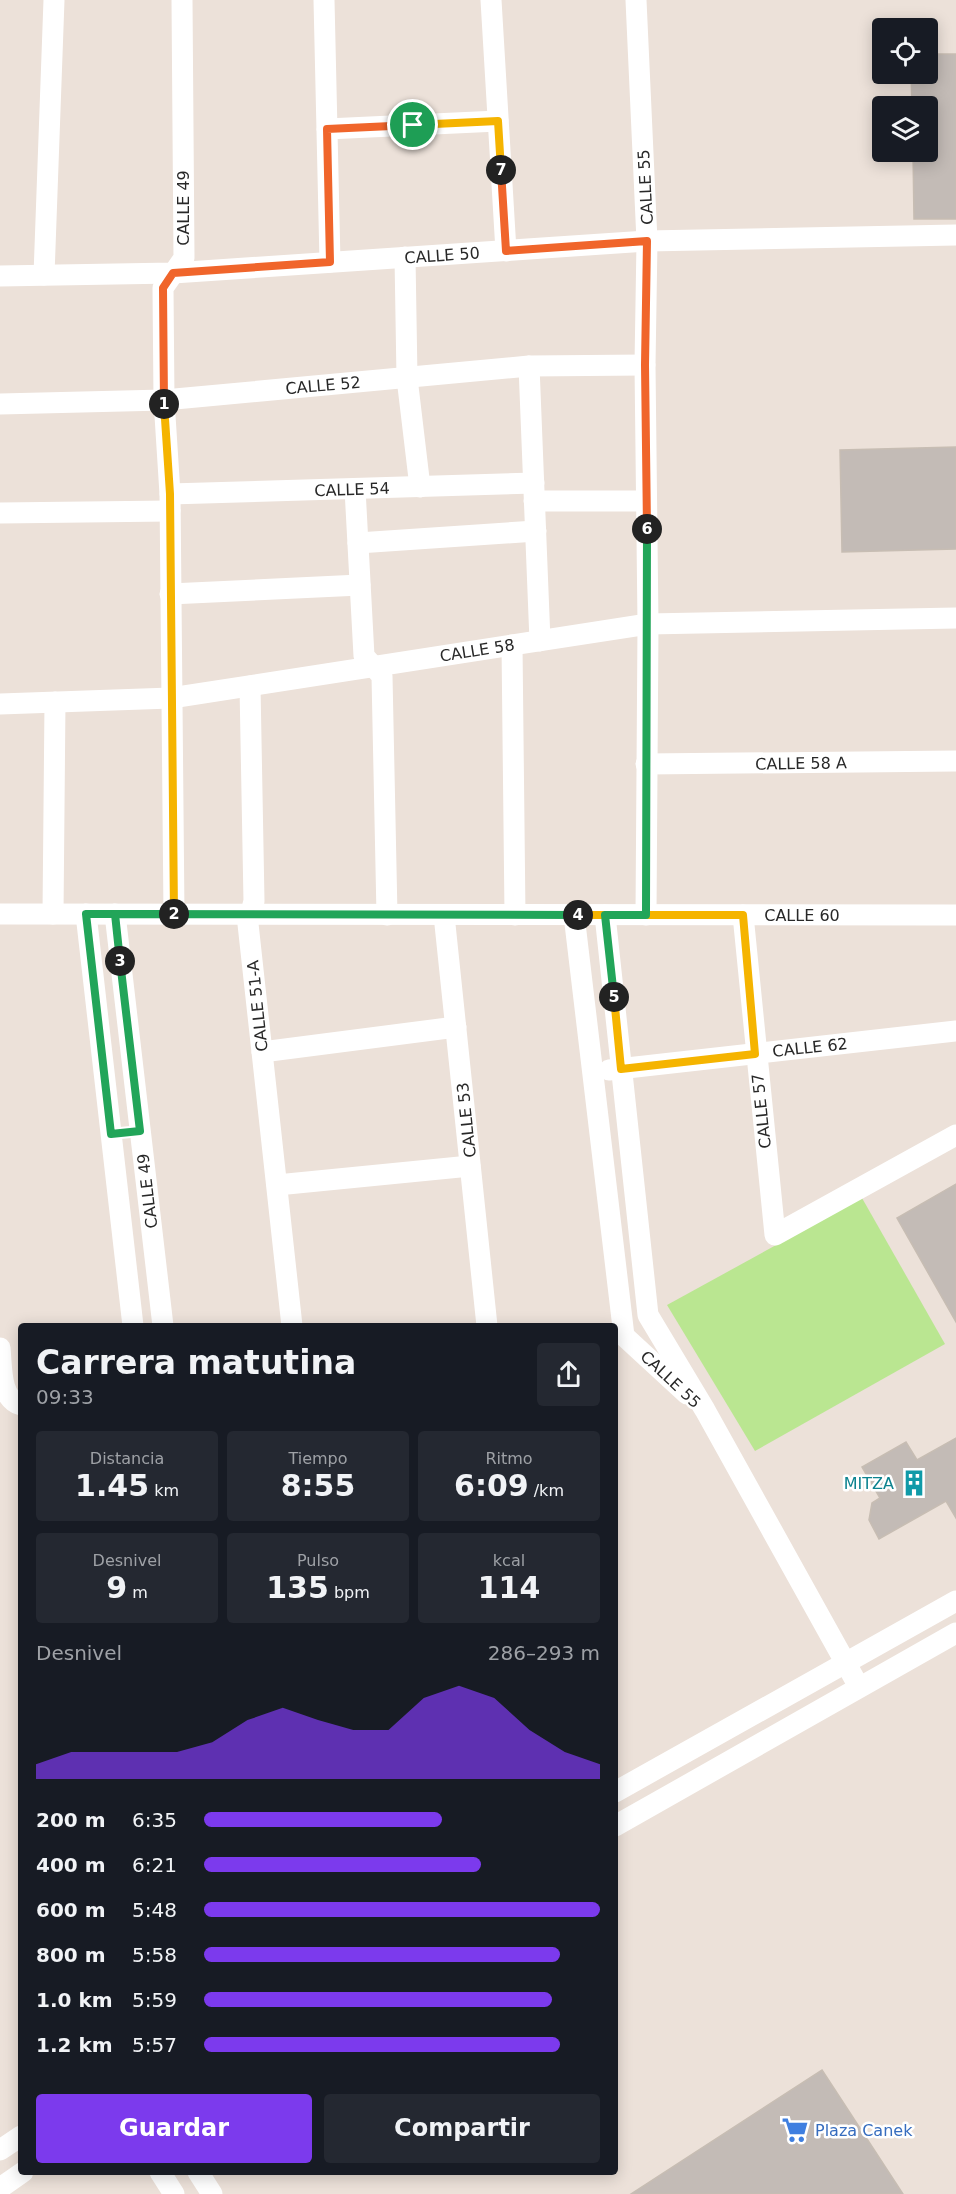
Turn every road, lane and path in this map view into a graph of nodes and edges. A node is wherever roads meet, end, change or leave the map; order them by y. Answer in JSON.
{"nodes":[{"id":1,"x":54,"y":0,"type":"edge"},
{"id":2,"x":182,"y":0,"type":"edge"},
{"id":3,"x":324,"y":0,"type":"edge"},
{"id":4,"x":490,"y":0,"type":"edge"},
{"id":5,"x":636,"y":0,"type":"edge"},
{"id":6,"x":498,"y":121,"type":"junction"},
{"id":7,"x":327,"y":129,"type":"junction"},
{"id":8,"x":956,"y":235,"type":"edge"},
{"id":9,"x":647,"y":241,"type":"junction"},
{"id":10,"x":506,"y":251,"type":"junction"},
{"id":11,"x":405,"y":257,"type":"junction"},
{"id":12,"x":330,"y":262,"type":"junction"},
{"id":13,"x":173,"y":273,"type":"junction"},
{"id":14,"x":44,"y":275,"type":"junction"},
{"id":15,"x":0,"y":276,"type":"edge"},
{"id":16,"x":645,"y":365,"type":"junction"},
{"id":17,"x":528,"y":366,"type":"junction"},
{"id":18,"x":407,"y":378,"type":"junction"},
{"id":19,"x":164,"y":400,"type":"junction"},
{"id":20,"x":0,"y":404,"type":"edge"},
{"id":21,"x":420,"y":487,"type":"junction"},
{"id":22,"x":355,"y":489,"type":"junction"},
{"id":23,"x":534,"y":492,"type":"junction"},
{"id":24,"x":646,"y":501,"type":"junction"},
{"id":25,"x":170,"y":502,"type":"junction"},
{"id":26,"x":0,"y":513,"type":"edge"},
{"id":27,"x":536,"y":531,"type":"junction"},
{"id":28,"x":358,"y":543,"type":"junction"},
{"id":29,"x":360,"y":585,"type":"junction"},
{"id":30,"x":170,"y":594,"type":"junction"},
{"id":31,"x":956,"y":618,"type":"edge"},
{"id":32,"x":648,"y":624,"type":"junction"},
{"id":33,"x":540,"y":640,"type":"junction"},
{"id":34,"x":512,"y":645,"type":"junction"},
{"id":35,"x":373,"y":667,"type":"junction"},
{"id":36,"x":250,"y":686,"type":"junction"},
{"id":37,"x":171,"y":698,"type":"junction"},
{"id":38,"x":56,"y":702,"type":"junction"},
{"id":39,"x":0,"y":704,"type":"edge"},
{"id":40,"x":956,"y":761,"type":"edge"},
{"id":41,"x":646,"y":764,"type":"junction"},
{"id":42,"x":251,"y":913,"type":"junction"},
{"id":43,"x":0,"y":914,"type":"edge"},
{"id":44,"x":53,"y":914,"type":"junction"},
{"id":45,"x":86,"y":914,"type":"junction"},
{"id":46,"x":115,"y":914,"type":"junction"},
{"id":47,"x":174,"y":914,"type":"junction"},
{"id":48,"x":387,"y":915,"type":"junction"},
{"id":49,"x":444,"y":915,"type":"junction"},
{"id":50,"x":515,"y":915,"type":"junction"},
{"id":51,"x":574,"y":915,"type":"junction"},
{"id":52,"x":605,"y":915,"type":"junction"},
{"id":53,"x":646,"y":915,"type":"junction"},
{"id":54,"x":743,"y":915,"type":"junction"},
{"id":55,"x":956,"y":915,"type":"edge"},
{"id":56,"x":456,"y":1027,"type":"junction"},
{"id":57,"x":956,"y":1031,"type":"edge"},
{"id":58,"x":262,"y":1052,"type":"junction"},
{"id":59,"x":755,"y":1054,"type":"junction"},
{"id":60,"x":621,"y":1069,"type":"junction"},
{"id":61,"x":593,"y":1072,"type":"junction"},
{"id":62,"x":140,"y":1131,"type":"junction"},
{"id":63,"x":111,"y":1134,"type":"junction"},
{"id":64,"x":956,"y":1135,"type":"edge"},
{"id":65,"x":470,"y":1166,"type":"junction"},
{"id":66,"x":277,"y":1185,"type":"junction"},
{"id":67,"x":133,"y":1323,"type":"edge"},
{"id":68,"x":163,"y":1323,"type":"edge"},
{"id":69,"x":292,"y":1323,"type":"edge"},
{"id":70,"x":487,"y":1323,"type":"edge"},
{"id":71,"x":0,"y":1348,"type":"edge"},
{"id":72,"x":13,"y":1399,"type":"edge"},
{"id":73,"x":705,"y":1410,"type":"junction"},
{"id":74,"x":956,"y":1601,"type":"edge"},
{"id":75,"x":956,"y":1633,"type":"edge"},
{"id":76,"x":846,"y":1663,"type":"junction"},
{"id":77,"x":860,"y":1687,"type":"junction"},
{"id":78,"x":618,"y":1790,"type":"edge"},
{"id":79,"x":618,"y":1824,"type":"edge"},
{"id":80,"x":18,"y":2138,"type":"edge"},
{"id":81,"x":0,"y":2150,"type":"edge"},
{"id":82,"x":19,"y":2175,"type":"edge"},
{"id":83,"x":162,"y":2175,"type":"edge"},
{"id":84,"x":200,"y":2175,"type":"edge"},
{"id":85,"x":0,"y":2188,"type":"edge"},
{"id":86,"x":174,"y":2194,"type":"edge"},
{"id":87,"x":212,"y":2194,"type":"edge"}],
"edges":[{"from":1,"to":14,"type":"street"},
{"from":2,"to":13,"type":"street","name":"CALLE 49"},
{"from":3,"to":7,"type":"street"},
{"from":4,"to":6,"type":"street"},
{"from":5,"to":9,"type":"street","name":"CALLE 55"},
{"from":6,"to":7,"type":"street"},
{"from":6,"to":10,"type":"street"},
{"from":7,"to":12,"type":"street"},
{"from":8,"to":9,"type":"street","name":"CALLE 50"},
{"from":9,"to":10,"type":"street","name":"CALLE 50"},
{"from":9,"to":16,"type":"street","name":"CALLE 55"},
{"from":10,"to":11,"type":"street","name":"CALLE 50"},
{"from":11,"to":12,"type":"street","name":"CALLE 50"},
{"from":11,"to":18,"type":"street"},
{"from":12,"to":13,"type":"street","name":"CALLE 50"},
{"from":13,"to":14,"type":"street","name":"CALLE 50"},
{"from":13,"to":19,"type":"street","name":"CALLE 49"},
{"from":14,"to":15,"type":"street","name":"CALLE 50"},
{"from":16,"to":17,"type":"street","name":"CALLE 52"},
{"from":16,"to":24,"type":"street","name":"CALLE 55"},
{"from":17,"to":18,"type":"street","name":"CALLE 52"},
{"from":17,"to":23,"type":"street"},
{"from":18,"to":19,"type":"street","name":"CALLE 52"},
{"from":18,"to":21,"type":"street"},
{"from":19,"to":20,"type":"street","name":"CALLE 52"},
{"from":19,"to":25,"type":"street","name":"CALLE 49"},
{"from":21,"to":22,"type":"street","name":"CALLE 54"},
{"from":21,"to":23,"type":"street","name":"CALLE 54"},
{"from":22,"to":25,"type":"street","name":"CALLE 54"},
{"from":22,"to":28,"type":"street"},
{"from":23,"to":24,"type":"street","name":"CALLE 54"},
{"from":23,"to":27,"type":"street"},
{"from":24,"to":32,"type":"street","name":"CALLE 55"},
{"from":25,"to":26,"type":"street","name":"CALLE 54"},
{"from":25,"to":30,"type":"street","name":"CALLE 49"},
{"from":27,"to":28,"type":"street"},
{"from":27,"to":33,"type":"street"},
{"from":28,"to":29,"type":"street"},
{"from":29,"to":30,"type":"street"},
{"from":29,"to":35,"type":"street"},
{"from":30,"to":37,"type":"street","name":"CALLE 49"},
{"from":31,"to":32,"type":"street","name":"CALLE 58"},
{"from":32,"to":33,"type":"street","name":"CALLE 58"},
{"from":32,"to":41,"type":"street","name":"CALLE 55"},
{"from":33,"to":34,"type":"street","name":"CALLE 58"},
{"from":34,"to":35,"type":"street","name":"CALLE 58"},
{"from":34,"to":50,"type":"street"},
{"from":35,"to":36,"type":"street","name":"CALLE 58"},
{"from":35,"to":48,"type":"street"},
{"from":36,"to":37,"type":"street","name":"CALLE 58"},
{"from":36,"to":42,"type":"street","name":"CALLE 51-A"},
{"from":37,"to":38,"type":"street","name":"CALLE 58"},
{"from":37,"to":47,"type":"street","name":"CALLE 49"},
{"from":38,"to":39,"type":"street","name":"CALLE 58"},
{"from":38,"to":44,"type":"street"},
{"from":40,"to":41,"type":"street","name":"CALLE 58 A"},
{"from":41,"to":53,"type":"street","name":"CALLE 55"},
{"from":42,"to":47,"type":"street","name":"CALLE 60"},
{"from":42,"to":48,"type":"street","name":"CALLE 60"},
{"from":42,"to":58,"type":"street","name":"CALLE 51-A"},
{"from":43,"to":44,"type":"street","name":"CALLE 60"},
{"from":44,"to":45,"type":"street","name":"CALLE 60"},
{"from":45,"to":46,"type":"street","name":"CALLE 60"},
{"from":45,"to":63,"type":"street","name":"CALLE 49"},
{"from":46,"to":47,"type":"street","name":"CALLE 60"},
{"from":46,"to":62,"type":"street","name":"CALLE 49"},
{"from":48,"to":49,"type":"street","name":"CALLE 60"},
{"from":49,"to":50,"type":"street","name":"CALLE 60"},
{"from":49,"to":56,"type":"street","name":"CALLE 53"},
{"from":50,"to":51,"type":"street","name":"CALLE 60"},
{"from":51,"to":52,"type":"street","name":"CALLE 60"},
{"from":51,"to":61,"type":"street","name":"CALLE 55"},
{"from":52,"to":53,"type":"street","name":"CALLE 60"},
{"from":52,"to":60,"type":"street","name":"CALLE 55"},
{"from":53,"to":54,"type":"street","name":"CALLE 60"},
{"from":54,"to":55,"type":"street","name":"CALLE 60"},
{"from":54,"to":59,"type":"street","name":"CALLE 57"},
{"from":56,"to":58,"type":"street"},
{"from":56,"to":65,"type":"street","name":"CALLE 53"},
{"from":57,"to":59,"type":"street","name":"CALLE 62"},
{"from":58,"to":66,"type":"street","name":"CALLE 51-A"},
{"from":59,"to":60,"type":"street","name":"CALLE 62"},
{"from":59,"to":64,"type":"street","name":"CALLE 57"},
{"from":60,"to":61,"type":"street","name":"CALLE 62"},
{"from":60,"to":73,"type":"street","name":"CALLE 55"},
{"from":61,"to":73,"type":"street","name":"CALLE 55"},
{"from":62,"to":63,"type":"street"},
{"from":62,"to":68,"type":"street","name":"CALLE 49"},
{"from":63,"to":67,"type":"street","name":"CALLE 49"},
{"from":65,"to":66,"type":"street"},
{"from":65,"to":70,"type":"street","name":"CALLE 53"},
{"from":66,"to":69,"type":"street","name":"CALLE 51-A"},
{"from":71,"to":72,"type":"street"},
{"from":73,"to":76,"type":"street"},
{"from":74,"to":76,"type":"street"},
{"from":75,"to":77,"type":"street"},
{"from":76,"to":77,"type":"street"},
{"from":76,"to":78,"type":"street"},
{"from":77,"to":79,"type":"street"},
{"from":80,"to":81,"type":"street"},
{"from":82,"to":85,"type":"street"},
{"from":83,"to":86,"type":"street"},
{"from":84,"to":87,"type":"street"}]}
